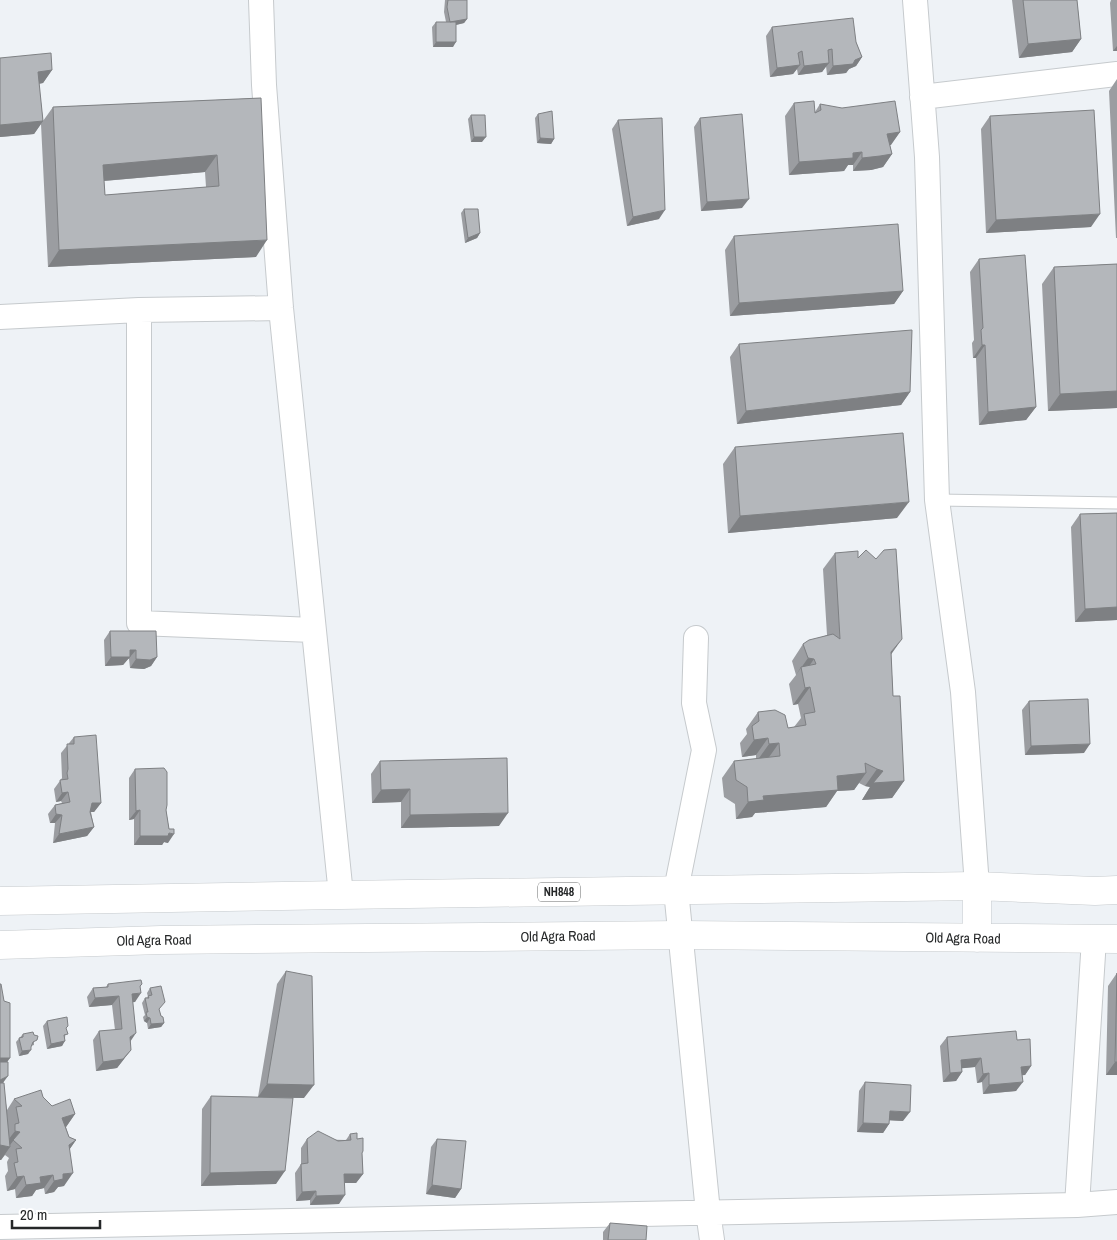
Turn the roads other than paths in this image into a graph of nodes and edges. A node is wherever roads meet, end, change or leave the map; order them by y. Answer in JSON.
{"nodes":[{"id":1,"x":261,"y":0,"type":"edge"},
{"id":2,"x":915,"y":0,"type":"edge"},
{"id":3,"x":1117,"y":74,"type":"edge"},
{"id":4,"x":922,"y":97,"type":"junction"},
{"id":5,"x":281,"y":308,"type":"junction"},
{"id":6,"x":139,"y":310,"type":"junction"},
{"id":7,"x":0,"y":317,"type":"edge"},
{"id":8,"x":936,"y":500,"type":"junction"},
{"id":9,"x":1117,"y":503,"type":"edge"},
{"id":10,"x":313,"y":630,"type":"junction"},
{"id":11,"x":696,"y":638,"type":"dead end"},
{"id":12,"x":977,"y":886,"type":"junction"},
{"id":13,"x":676,"y":890,"type":"junction"},
{"id":14,"x":1117,"y":890,"type":"edge"},
{"id":15,"x":341,"y":894,"type":"junction"},
{"id":16,"x":0,"y":901,"type":"edge"},
{"id":17,"x":681,"y":935,"type":"junction"},
{"id":18,"x":977,"y":938,"type":"junction"},
{"id":19,"x":1106,"y":939,"type":"edge"},
{"id":20,"x":0,"y":945,"type":"edge"},
{"id":21,"x":1117,"y":1202,"type":"edge"},
{"id":22,"x":1077,"y":1205,"type":"junction"},
{"id":23,"x":708,"y":1212,"type":"junction"},
{"id":24,"x":0,"y":1227,"type":"edge"},
{"id":25,"x":712,"y":1240,"type":"edge"}],
"edges":[{"from":1,"to":5,"type":"street"},
{"from":2,"to":4,"type":"street"},
{"from":3,"to":4,"type":"street"},
{"from":4,"to":8,"type":"street"},
{"from":5,"to":6,"type":"street"},
{"from":5,"to":10,"type":"street"},
{"from":6,"to":7,"type":"street"},
{"from":6,"to":10,"type":"street"},
{"from":8,"to":9,"type":"lane"},
{"from":8,"to":12,"type":"street"},
{"from":10,"to":15,"type":"street"},
{"from":11,"to":13,"type":"street"},
{"from":12,"to":13,"type":"highway","number":"NH848"},
{"from":12,"to":14,"type":"highway","number":"NH848"},
{"from":12,"to":18,"type":"highway"},
{"from":13,"to":15,"type":"highway","number":"NH848"},
{"from":13,"to":17,"type":"street"},
{"from":15,"to":16,"type":"highway","number":"NH848"},
{"from":17,"to":18,"type":"highway","name":"Old Agra Road"},
{"from":17,"to":20,"type":"highway","name":"Old Agra Road"},
{"from":17,"to":23,"type":"street"},
{"from":18,"to":19,"type":"highway","name":"Old Agra Road"},
{"from":19,"to":22,"type":"street"},
{"from":21,"to":22,"type":"street"},
{"from":22,"to":23,"type":"street"},
{"from":23,"to":24,"type":"street"},
{"from":23,"to":25,"type":"street"}]}
